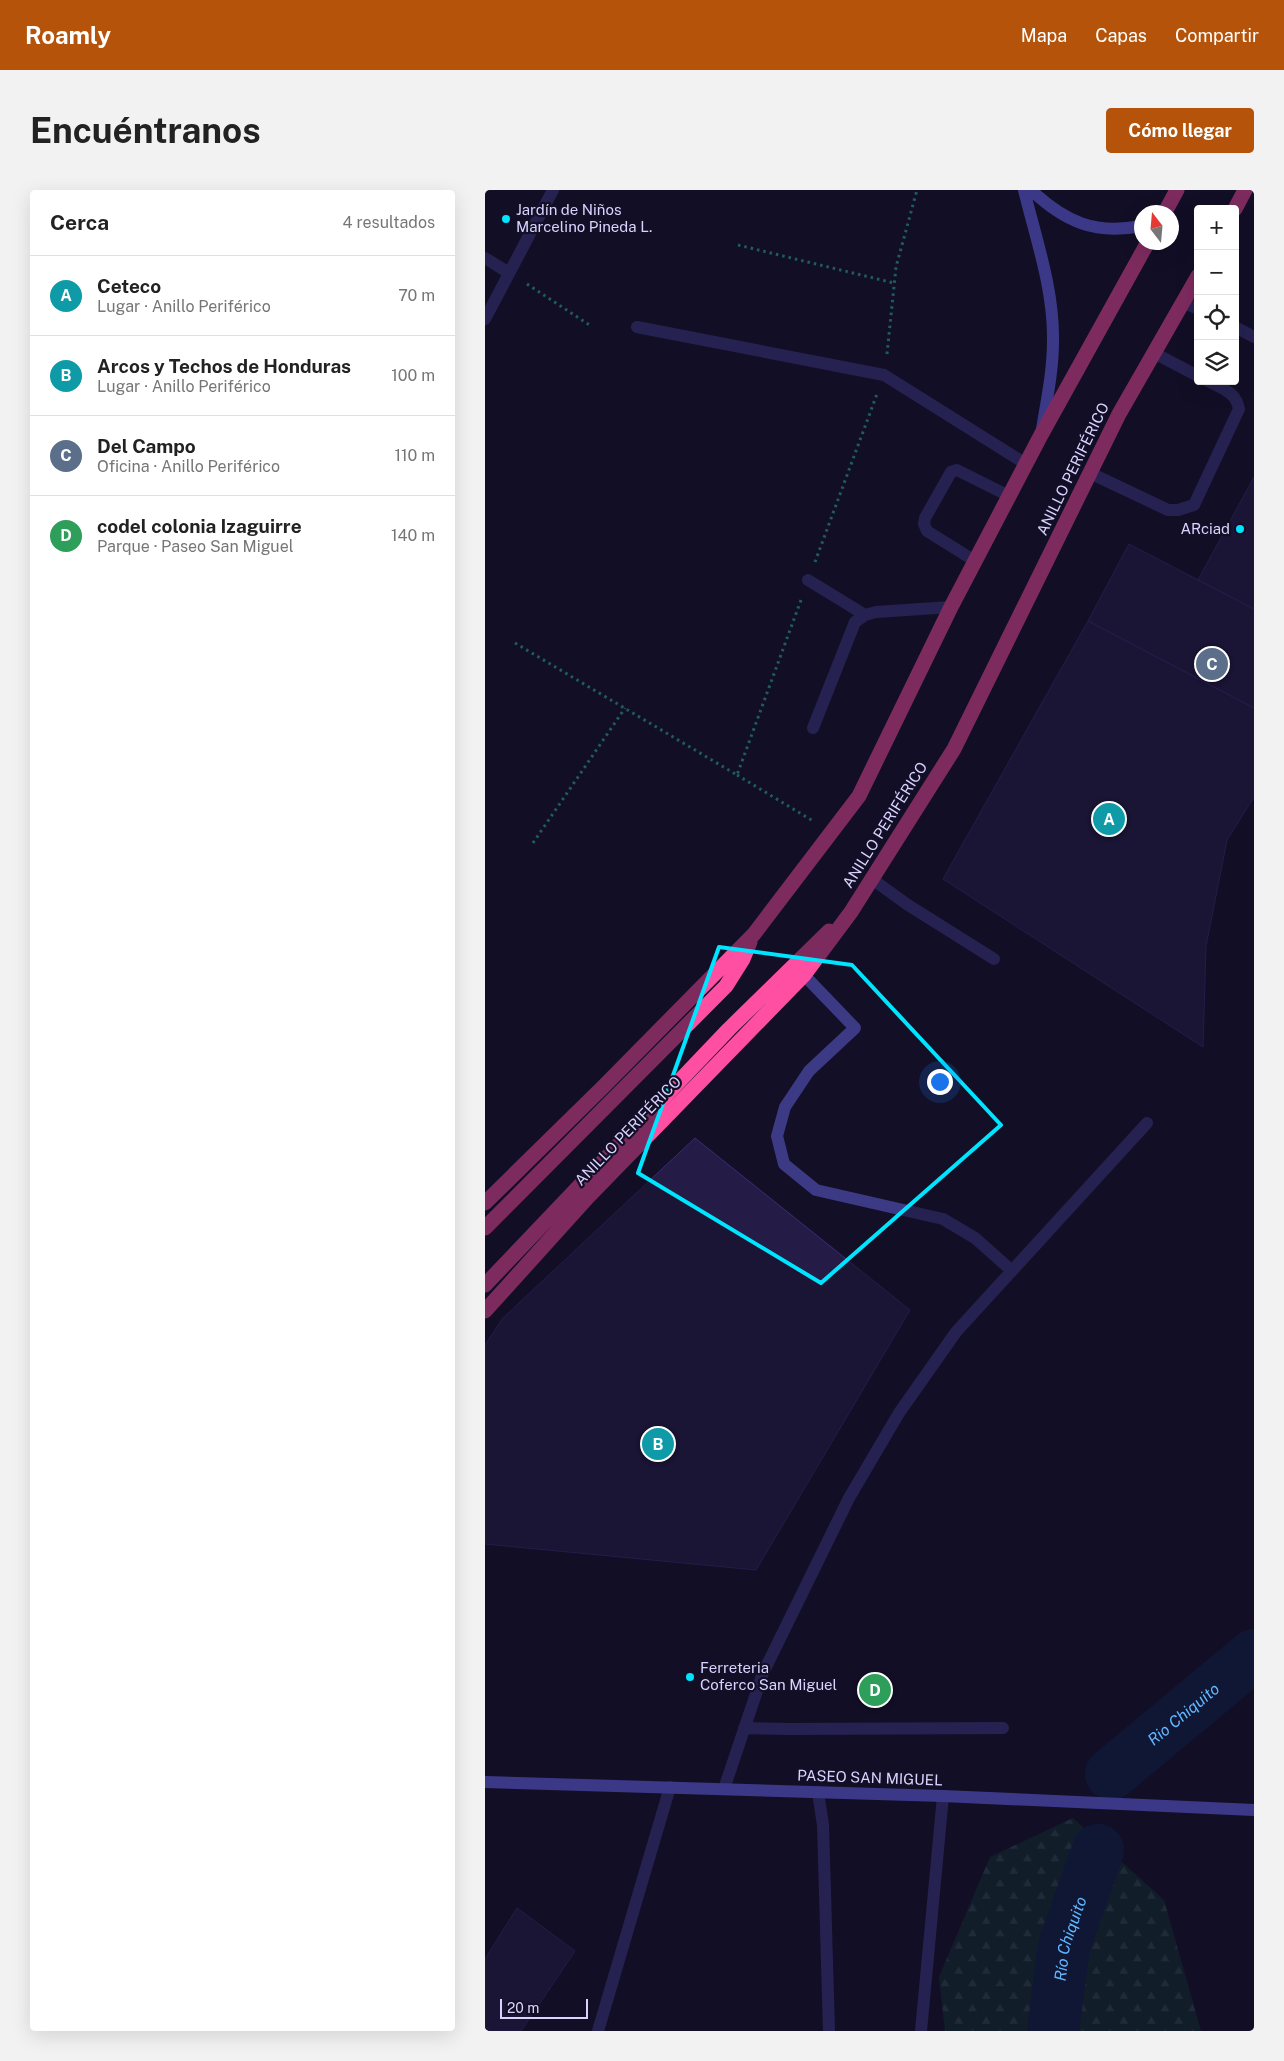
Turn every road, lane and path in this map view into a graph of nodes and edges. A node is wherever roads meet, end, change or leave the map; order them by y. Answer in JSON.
{"nodes":[{"id":1,"x":553,"y":190,"type":"edge"},
{"id":2,"x":917,"y":190,"type":"edge"},
{"id":3,"x":1024,"y":190,"type":"edge"},
{"id":4,"x":1031,"y":190,"type":"edge"},
{"id":5,"x":1177,"y":190,"type":"edge"},
{"id":6,"x":1245,"y":190,"type":"edge"},
{"id":7,"x":1169,"y":205,"type":"edge"},
{"id":8,"x":1237,"y":205,"type":"edge"},
{"id":9,"x":1134,"y":228,"type":"edge"},
{"id":10,"x":738,"y":245,"type":"dead end"},
{"id":11,"x":1144,"y":250,"type":"edge"},
{"id":12,"x":485,"y":258,"type":"edge"},
{"id":13,"x":509,"y":273,"type":"junction"},
{"id":14,"x":895,"y":283,"type":"junction"},
{"id":15,"x":1194,"y":283,"type":"edge"},
{"id":16,"x":1183,"y":302,"type":"junction"},
{"id":17,"x":1194,"y":307,"type":"edge"},
{"id":18,"x":485,"y":319,"type":"edge"},
{"id":19,"x":591,"y":326,"type":"dead end"},
{"id":20,"x":637,"y":327,"type":"dead end"},
{"id":21,"x":1239,"y":330,"type":"edge"},
{"id":22,"x":1254,"y":337,"type":"edge"},
{"id":23,"x":1154,"y":353,"type":"junction"},
{"id":24,"x":885,"y":374,"type":"junction"},
{"id":25,"x":1194,"y":374,"type":"edge"},
{"id":26,"x":1216,"y":385,"type":"edge"},
{"id":27,"x":1041,"y":434,"type":"junction"},
{"id":28,"x":1026,"y":464,"type":"junction"},
{"id":29,"x":1090,"y":473,"type":"junction"},
{"id":30,"x":1009,"y":496,"type":"junction"},
{"id":31,"x":975,"y":560,"type":"junction"},
{"id":32,"x":808,"y":580,"type":"junction"},
{"id":33,"x":951,"y":607,"type":"junction"},
{"id":34,"x":865,"y":615,"type":"junction"},
{"id":35,"x":515,"y":643,"type":"dead end"},
{"id":36,"x":625,"y":708,"type":"junction"},
{"id":37,"x":813,"y":728,"type":"dead end"},
{"id":38,"x":737,"y":775,"type":"junction"},
{"id":39,"x":832,"y":832,"type":"junction"},
{"id":40,"x":533,"y":843,"type":"dead end"},
{"id":41,"x":872,"y":879,"type":"junction"},
{"id":42,"x":851,"y":912,"type":"junction"},
{"id":43,"x":754,"y":934,"type":"junction"},
{"id":44,"x":994,"y":959,"type":"dead end"},
{"id":45,"x":804,"y":975,"type":"junction"},
{"id":46,"x":1147,"y":1123,"type":"dead end"},
{"id":47,"x":485,"y":1203,"type":"edge"},
{"id":48,"x":485,"y":1228,"type":"edge"},
{"id":49,"x":1011,"y":1270,"type":"junction"},
{"id":50,"x":485,"y":1285,"type":"edge"},
{"id":51,"x":485,"y":1310,"type":"edge"},
{"id":52,"x":744,"y":1728,"type":"junction"},
{"id":53,"x":1003,"y":1728,"type":"dead end"},
{"id":54,"x":485,"y":1782,"type":"edge"},
{"id":55,"x":670,"y":1788,"type":"junction"},
{"id":56,"x":724,"y":1789,"type":"junction"},
{"id":57,"x":818,"y":1792,"type":"junction"},
{"id":58,"x":943,"y":1796,"type":"junction"},
{"id":59,"x":1254,"y":1810,"type":"edge"},
{"id":60,"x":598,"y":2031,"type":"edge"},
{"id":61,"x":829,"y":2031,"type":"edge"},
{"id":62,"x":921,"y":2031,"type":"edge"}],
"edges":[{"from":1,"to":13,"type":"street"},
{"from":2,"to":14,"type":"path"},
{"from":3,"to":27,"type":"street"},
{"from":4,"to":9,"type":"street"},
{"from":5,"to":7,"type":"highway"},
{"from":6,"to":8,"type":"highway"},
{"from":10,"to":14,"type":"path"},
{"from":11,"to":27,"type":"highway"},
{"from":12,"to":13,"type":"street"},
{"from":13,"to":18,"type":"street"},
{"from":13,"to":19,"type":"path"},
{"from":14,"to":24,"type":"path"},
{"from":15,"to":16,"type":"highway","name":"ANILLO PERIFÉRICO"},
{"from":16,"to":17,"type":"street"},
{"from":16,"to":23,"type":"highway","name":"ANILLO PERIFÉRICO"},
{"from":20,"to":24,"type":"street"},
{"from":21,"to":22,"type":"street"},
{"from":23,"to":25,"type":"street"},
{"from":23,"to":29,"type":"highway","name":"ANILLO PERIFÉRICO"},
{"from":24,"to":28,"type":"street"},
{"from":24,"to":32,"type":"path"},
{"from":26,"to":29,"type":"street"},
{"from":27,"to":28,"type":"highway"},
{"from":28,"to":30,"type":"highway"},
{"from":29,"to":41,"type":"highway","name":"ANILLO PERIFÉRICO"},
{"from":30,"to":31,"type":"highway"},
{"from":30,"to":31,"type":"street"},
{"from":31,"to":33,"type":"highway"},
{"from":32,"to":34,"type":"street"},
{"from":32,"to":38,"type":"path"},
{"from":33,"to":34,"type":"street"},
{"from":33,"to":39,"type":"highway"},
{"from":34,"to":37,"type":"street"},
{"from":35,"to":36,"type":"path"},
{"from":36,"to":38,"type":"path"},
{"from":36,"to":40,"type":"path"},
{"from":38,"to":39,"type":"path"},
{"from":39,"to":43,"type":"highway"},
{"from":41,"to":42,"type":"highway","name":"ANILLO PERIFÉRICO"},
{"from":41,"to":44,"type":"street"},
{"from":42,"to":45,"type":"highway","name":"ANILLO PERIFÉRICO"},
{"from":42,"to":50,"type":"highway"},
{"from":43,"to":47,"type":"highway"},
{"from":43,"to":48,"type":"highway"},
{"from":45,"to":49,"type":"street"},
{"from":45,"to":51,"type":"highway","name":"ANILLO PERIFÉRICO"},
{"from":46,"to":49,"type":"street"},
{"from":49,"to":52,"type":"street"},
{"from":52,"to":53,"type":"street"},
{"from":52,"to":56,"type":"street"},
{"from":54,"to":55,"type":"street","name":"PASEO SAN MIGUEL"},
{"from":55,"to":56,"type":"street","name":"PASEO SAN MIGUEL"},
{"from":55,"to":60,"type":"street"},
{"from":56,"to":57,"type":"street","name":"PASEO SAN MIGUEL"},
{"from":57,"to":58,"type":"street","name":"PASEO SAN MIGUEL"},
{"from":57,"to":61,"type":"street"},
{"from":58,"to":59,"type":"street","name":"PASEO SAN MIGUEL"},
{"from":58,"to":62,"type":"street"}]}
